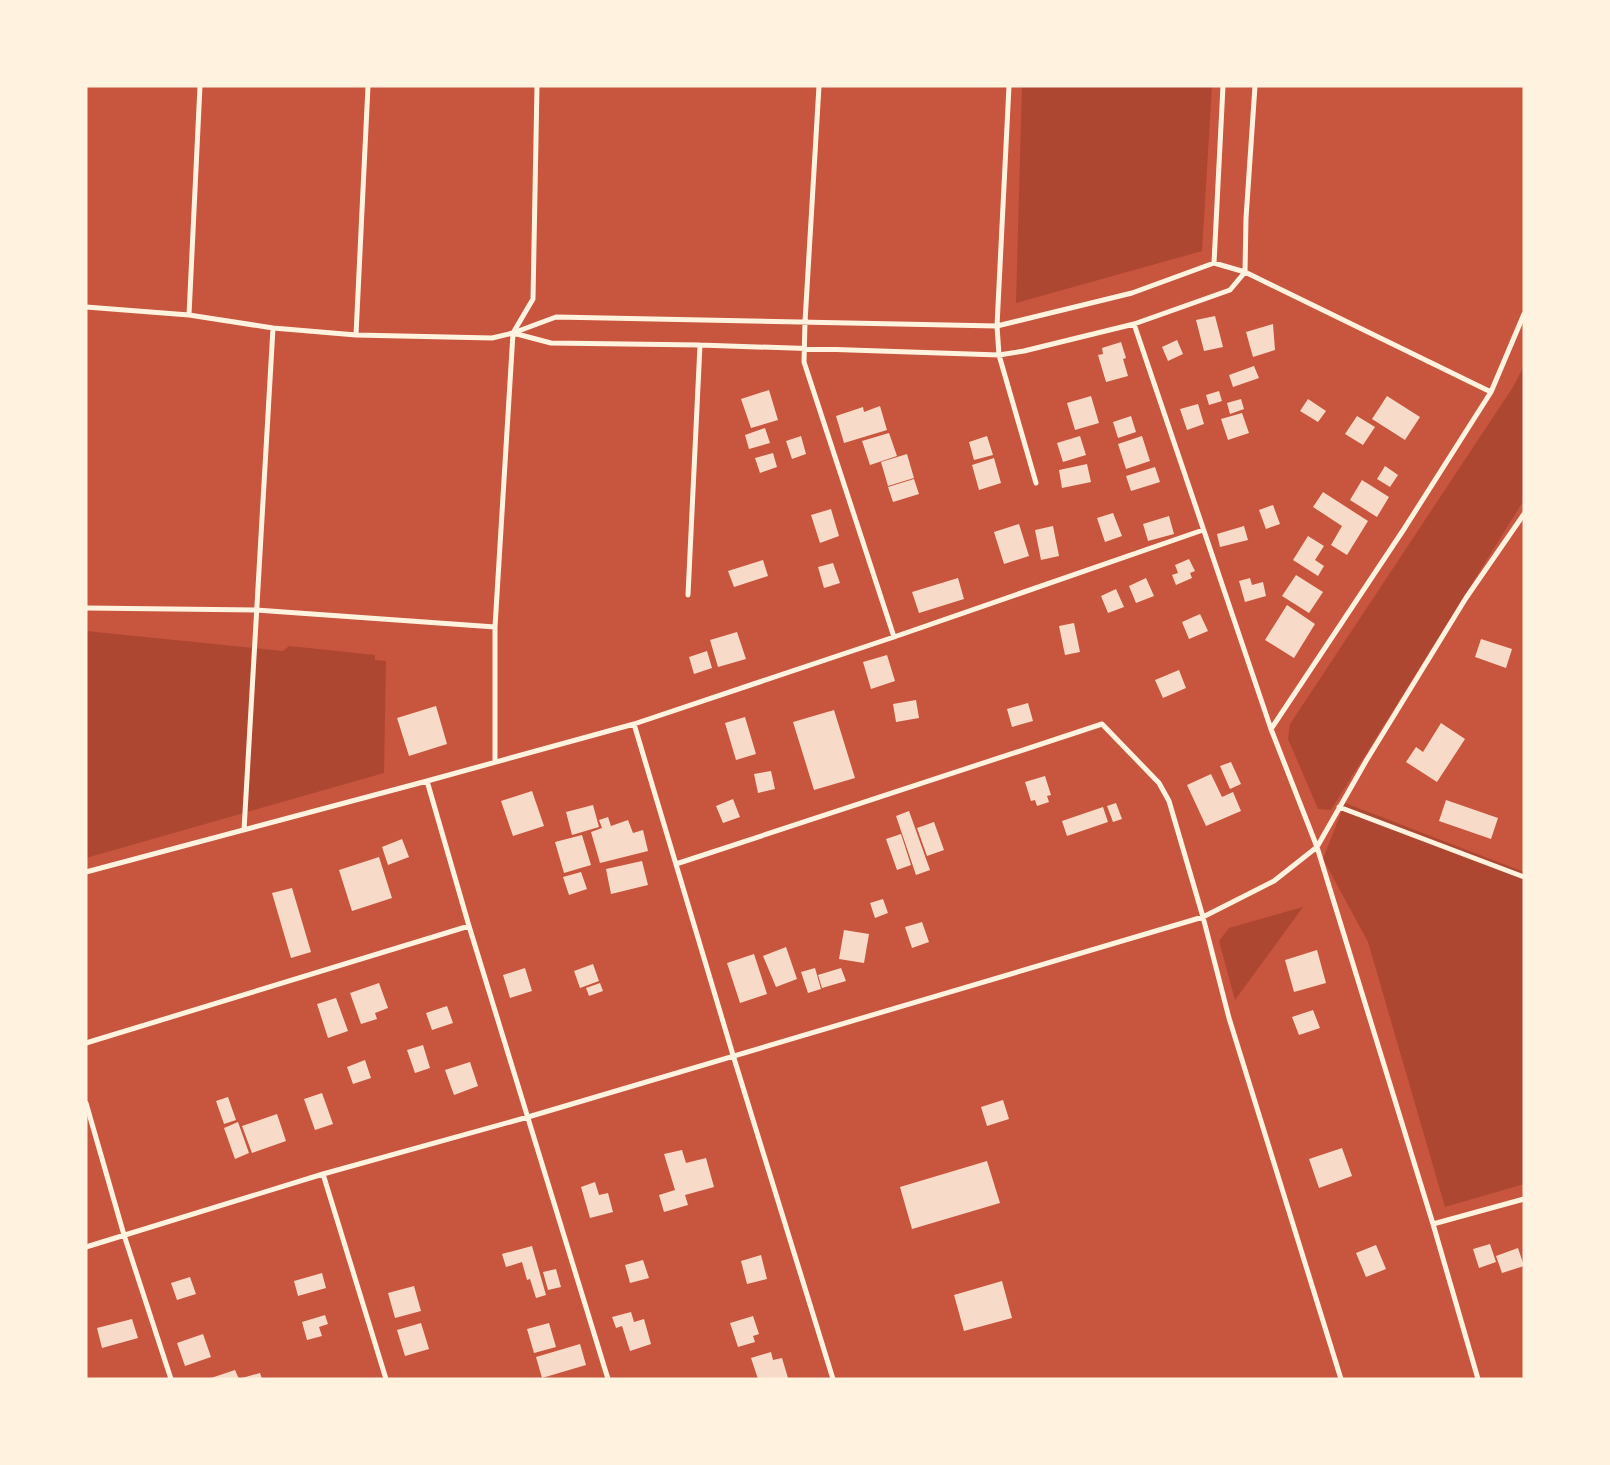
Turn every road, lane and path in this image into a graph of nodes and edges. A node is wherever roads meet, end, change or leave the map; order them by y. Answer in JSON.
{"nodes":[{"id":1,"x":200,"y":86,"type":"edge"},
{"id":2,"x":368,"y":86,"type":"edge"},
{"id":3,"x":537,"y":86,"type":"edge"},
{"id":4,"x":819,"y":86,"type":"edge"},
{"id":5,"x":1009,"y":86,"type":"edge"},
{"id":6,"x":1223,"y":86,"type":"edge"},
{"id":7,"x":1255,"y":86,"type":"edge"},
{"id":8,"x":1214,"y":263,"type":"junction"},
{"id":9,"x":1244,"y":272,"type":"junction"},
{"id":10,"x":86,"y":307,"type":"edge"},
{"id":11,"x":189,"y":314,"type":"junction"},
{"id":12,"x":1524,"y":314,"type":"edge"},
{"id":13,"x":805,"y":322,"type":"junction"},
{"id":14,"x":1134,"y":324,"type":"junction"},
{"id":15,"x":997,"y":326,"type":"junction"},
{"id":16,"x":273,"y":328,"type":"junction"},
{"id":17,"x":513,"y":333,"type":"junction"},
{"id":18,"x":356,"y":334,"type":"junction"},
{"id":19,"x":700,"y":345,"type":"junction"},
{"id":20,"x":804,"y":348,"type":"junction"},
{"id":21,"x":999,"y":355,"type":"junction"},
{"id":22,"x":1491,"y":392,"type":"junction"},
{"id":23,"x":1036,"y":483,"type":"dead end"},
{"id":24,"x":1524,"y":514,"type":"edge"},
{"id":25,"x":1203,"y":530,"type":"junction"},
{"id":26,"x":688,"y":595,"type":"dead end"},
{"id":27,"x":86,"y":608,"type":"edge"},
{"id":28,"x":256,"y":610,"type":"junction"},
{"id":29,"x":495,"y":627,"type":"junction"},
{"id":30,"x":894,"y":637,"type":"junction"},
{"id":31,"x":634,"y":724,"type":"junction"},
{"id":32,"x":1271,"y":729,"type":"junction"},
{"id":33,"x":495,"y":762,"type":"junction"},
{"id":34,"x":427,"y":781,"type":"junction"},
{"id":35,"x":1340,"y":807,"type":"junction"},
{"id":36,"x":244,"y":830,"type":"junction"},
{"id":37,"x":1317,"y":847,"type":"junction"},
{"id":38,"x":676,"y":864,"type":"junction"},
{"id":39,"x":86,"y":872,"type":"edge"},
{"id":40,"x":1524,"y":878,"type":"edge"},
{"id":41,"x":1203,"y":917,"type":"junction"},
{"id":42,"x":469,"y":926,"type":"junction"},
{"id":43,"x":86,"y":1042,"type":"edge"},
{"id":44,"x":733,"y":1055,"type":"junction"},
{"id":45,"x":86,"y":1103,"type":"edge"},
{"id":46,"x":528,"y":1117,"type":"junction"},
{"id":47,"x":323,"y":1174,"type":"junction"},
{"id":48,"x":1524,"y":1199,"type":"edge"},
{"id":49,"x":1433,"y":1224,"type":"junction"},
{"id":50,"x":124,"y":1235,"type":"junction"},
{"id":51,"x":86,"y":1247,"type":"edge"},
{"id":52,"x":171,"y":1379,"type":"edge"},
{"id":53,"x":386,"y":1379,"type":"edge"},
{"id":54,"x":608,"y":1379,"type":"edge"},
{"id":55,"x":833,"y":1379,"type":"edge"},
{"id":56,"x":1341,"y":1379,"type":"edge"},
{"id":57,"x":1478,"y":1379,"type":"edge"}],
"edges":[{"from":1,"to":11,"type":"street"},
{"from":2,"to":18,"type":"street"},
{"from":3,"to":17,"type":"street"},
{"from":4,"to":13,"type":"street"},
{"from":5,"to":15,"type":"street"},
{"from":6,"to":8,"type":"street"},
{"from":7,"to":9,"type":"street"},
{"from":8,"to":9,"type":"street"},
{"from":8,"to":15,"type":"street"},
{"from":9,"to":14,"type":"street"},
{"from":9,"to":22,"type":"street"},
{"from":10,"to":11,"type":"street"},
{"from":11,"to":16,"type":"street"},
{"from":12,"to":22,"type":"street"},
{"from":13,"to":15,"type":"street"},
{"from":13,"to":17,"type":"street"},
{"from":13,"to":20,"type":"street"},
{"from":14,"to":21,"type":"street"},
{"from":14,"to":25,"type":"street"},
{"from":15,"to":21,"type":"street"},
{"from":16,"to":18,"type":"street"},
{"from":16,"to":28,"type":"street"},
{"from":17,"to":18,"type":"street"},
{"from":17,"to":19,"type":"street"},
{"from":17,"to":29,"type":"street"},
{"from":19,"to":20,"type":"street"},
{"from":19,"to":26,"type":"street"},
{"from":20,"to":21,"type":"street"},
{"from":20,"to":30,"type":"street"},
{"from":21,"to":23,"type":"street"},
{"from":22,"to":32,"type":"street"},
{"from":24,"to":35,"type":"street"},
{"from":25,"to":30,"type":"street"},
{"from":25,"to":32,"type":"street"},
{"from":27,"to":28,"type":"street"},
{"from":28,"to":29,"type":"street"},
{"from":28,"to":36,"type":"street"},
{"from":29,"to":33,"type":"street"},
{"from":30,"to":31,"type":"street"},
{"from":31,"to":33,"type":"street"},
{"from":31,"to":38,"type":"street"},
{"from":32,"to":37,"type":"street"},
{"from":33,"to":34,"type":"street"},
{"from":34,"to":36,"type":"street"},
{"from":34,"to":42,"type":"street"},
{"from":35,"to":37,"type":"street"},
{"from":35,"to":40,"type":"street"},
{"from":36,"to":39,"type":"street"},
{"from":37,"to":41,"type":"street"},
{"from":37,"to":49,"type":"street"},
{"from":38,"to":41,"type":"street"},
{"from":38,"to":44,"type":"street"},
{"from":41,"to":44,"type":"street"},
{"from":41,"to":56,"type":"street"},
{"from":42,"to":43,"type":"street"},
{"from":42,"to":46,"type":"street"},
{"from":44,"to":46,"type":"street"},
{"from":44,"to":55,"type":"street"},
{"from":45,"to":50,"type":"street"},
{"from":46,"to":47,"type":"street"},
{"from":46,"to":54,"type":"street"},
{"from":47,"to":50,"type":"street"},
{"from":47,"to":53,"type":"street"},
{"from":48,"to":49,"type":"street"},
{"from":49,"to":57,"type":"street"},
{"from":50,"to":51,"type":"street"},
{"from":50,"to":52,"type":"street"}]}
